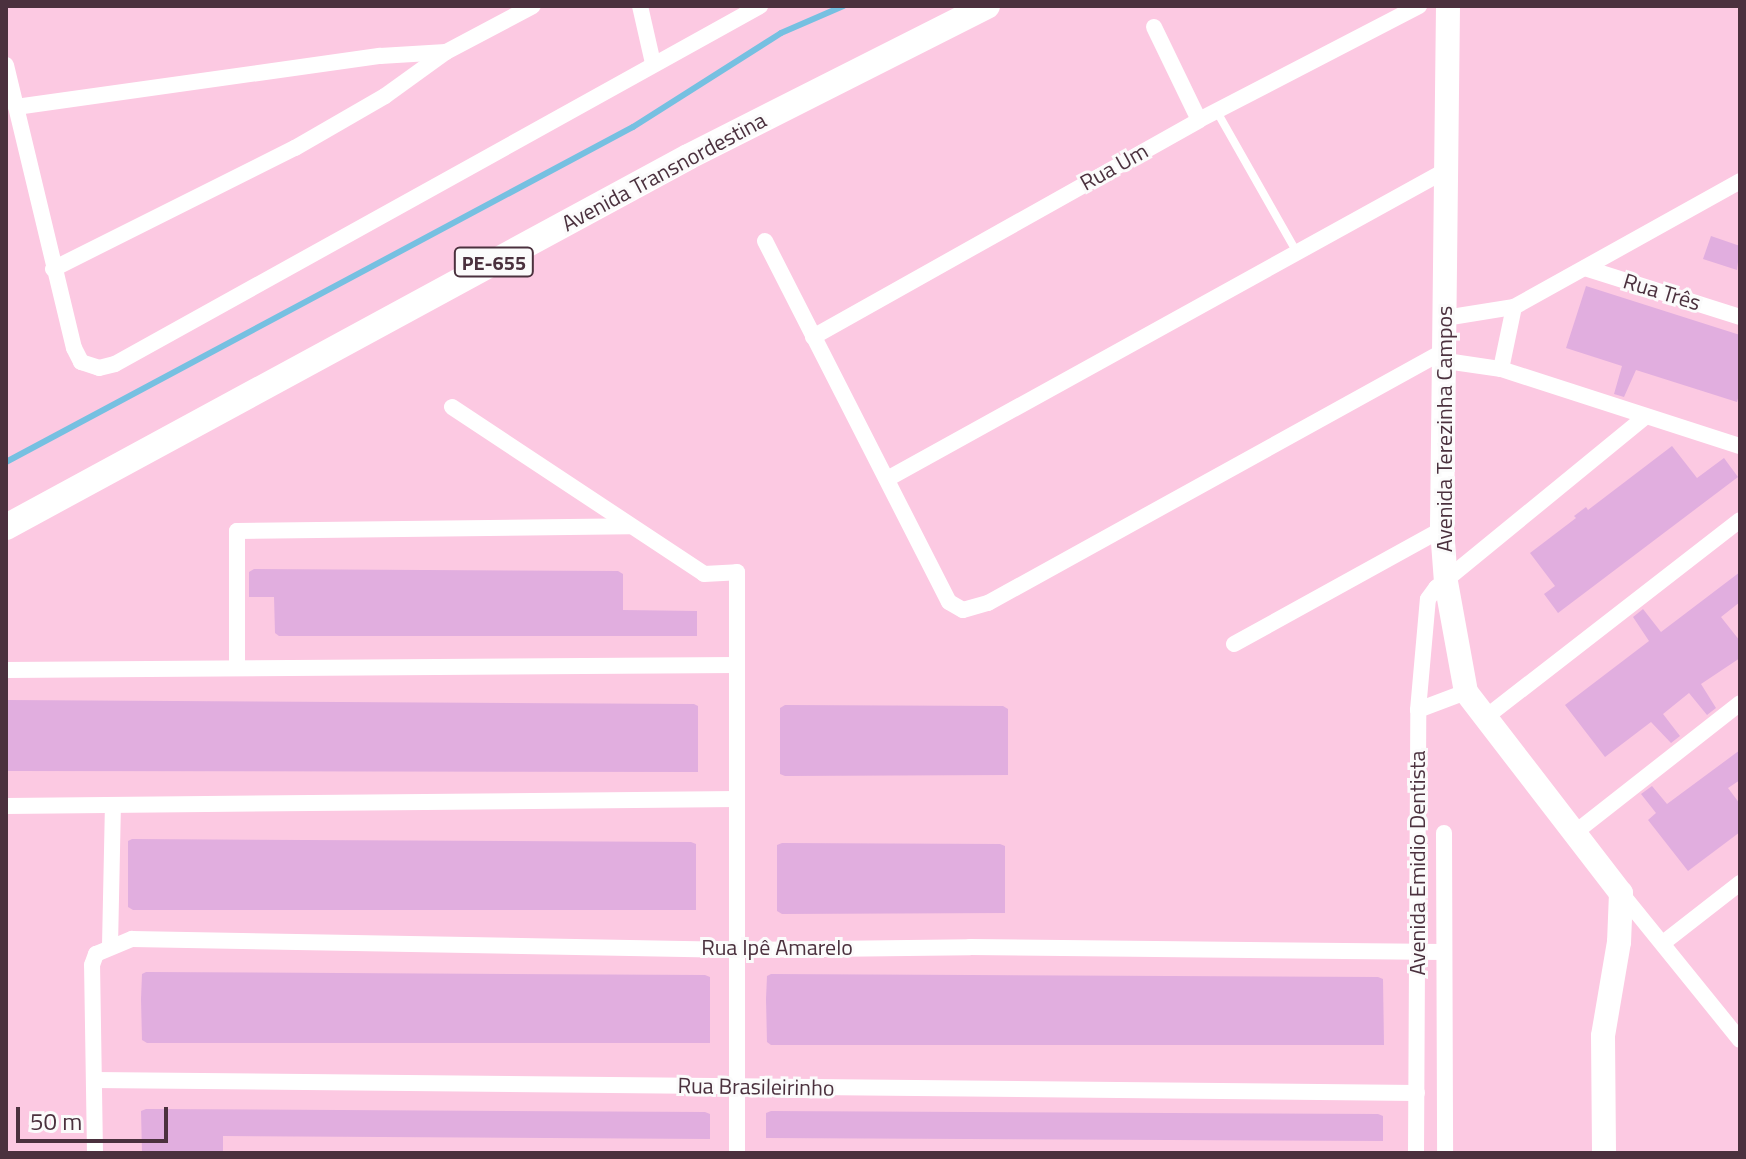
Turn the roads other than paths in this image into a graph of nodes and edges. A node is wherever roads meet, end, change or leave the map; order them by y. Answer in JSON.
{"nodes":[{"id":1,"x":533,"y":6,"type":"edge"},
{"id":2,"x":640,"y":6,"type":"edge"},
{"id":3,"x":760,"y":6,"type":"edge"},
{"id":4,"x":987,"y":6,"type":"edge"},
{"id":5,"x":1419,"y":6,"type":"edge"},
{"id":6,"x":1448,"y":6,"type":"edge"},
{"id":7,"x":1154,"y":27,"type":"dead end"},
{"id":8,"x":446,"y":52,"type":"junction"},
{"id":9,"x":653,"y":63,"type":"junction"},
{"id":10,"x":6,"y":65,"type":"edge"},
{"id":11,"x":16,"y":107,"type":"junction"},
{"id":12,"x":1216,"y":110,"type":"junction"},
{"id":13,"x":1199,"y":120,"type":"junction"},
{"id":14,"x":1448,"y":169,"type":"junction"},
{"id":15,"x":1740,"y":181,"type":"edge"},
{"id":16,"x":765,"y":241,"type":"dead end"},
{"id":17,"x":1296,"y":251,"type":"junction"},
{"id":18,"x":1585,"y":268,"type":"junction"},
{"id":19,"x":53,"y":269,"type":"junction"},
{"id":20,"x":1514,"y":307,"type":"junction"},
{"id":21,"x":1740,"y":317,"type":"edge"},
{"id":22,"x":1445,"y":318,"type":"junction"},
{"id":23,"x":813,"y":337,"type":"junction"},
{"id":24,"x":1446,"y":356,"type":"junction"},
{"id":25,"x":1501,"y":369,"type":"junction"},
{"id":26,"x":452,"y":407,"type":"dead end"},
{"id":27,"x":1646,"y":416,"type":"junction"},
{"id":28,"x":1740,"y":446,"type":"edge"},
{"id":29,"x":889,"y":478,"type":"junction"},
{"id":30,"x":1740,"y":520,"type":"edge"},
{"id":31,"x":630,"y":526,"type":"junction"},
{"id":32,"x":6,"y":527,"type":"edge"},
{"id":33,"x":1442,"y":529,"type":"junction"},
{"id":34,"x":1446,"y":582,"type":"junction"},
{"id":35,"x":1234,"y":644,"type":"dead end"},
{"id":36,"x":737,"y":665,"type":"junction"},
{"id":37,"x":237,"y":668,"type":"junction"},
{"id":38,"x":6,"y":670,"type":"edge"},
{"id":39,"x":1466,"y":692,"type":"junction"},
{"id":40,"x":1740,"y":703,"type":"edge"},
{"id":41,"x":1418,"y":710,"type":"junction"},
{"id":42,"x":1486,"y":717,"type":"junction"},
{"id":43,"x":737,"y":799,"type":"junction"},
{"id":44,"x":6,"y":806,"type":"edge"},
{"id":45,"x":113,"y":806,"type":"junction"},
{"id":46,"x":1577,"y":831,"type":"junction"},
{"id":47,"x":1444,"y":833,"type":"dead end"},
{"id":48,"x":1740,"y":883,"type":"edge"},
{"id":49,"x":1621,"y":893,"type":"junction"},
{"id":50,"x":1663,"y":943,"type":"junction"},
{"id":51,"x":110,"y":946,"type":"junction"},
{"id":52,"x":738,"y":950,"type":"junction"},
{"id":53,"x":1444,"y":952,"type":"junction"},
{"id":54,"x":1417,"y":953,"type":"junction"},
{"id":55,"x":1740,"y":1040,"type":"edge"},
{"id":56,"x":94,"y":1080,"type":"junction"},
{"id":57,"x":737,"y":1087,"type":"junction"},
{"id":58,"x":1417,"y":1093,"type":"junction"},
{"id":59,"x":95,"y":1153,"type":"edge"},
{"id":60,"x":737,"y":1153,"type":"edge"},
{"id":61,"x":1416,"y":1153,"type":"edge"},
{"id":62,"x":1445,"y":1153,"type":"edge"},
{"id":63,"x":1604,"y":1153,"type":"edge"}],
"edges":[{"from":1,"to":8,"type":"street"},
{"from":2,"to":9,"type":"street"},
{"from":3,"to":9,"type":"street"},
{"from":4,"to":32,"type":"main road","name":"Avenida Transnordestina","number":"PE-655"},
{"from":5,"to":12,"type":"street","name":"Rua Um"},
{"from":6,"to":14,"type":"street","name":"Avenida Terezinha Campos"},
{"from":7,"to":13,"type":"street"},
{"from":8,"to":11,"type":"street"},
{"from":8,"to":19,"type":"street"},
{"from":9,"to":19,"type":"street"},
{"from":10,"to":11,"type":"street"},
{"from":11,"to":19,"type":"street"},
{"from":12,"to":13,"type":"street","name":"Rua Um"},
{"from":12,"to":17,"type":"lane"},
{"from":13,"to":23,"type":"street","name":"Rua Um"},
{"from":14,"to":17,"type":"street"},
{"from":14,"to":22,"type":"street","name":"Avenida Terezinha Campos"},
{"from":15,"to":18,"type":"street"},
{"from":16,"to":23,"type":"street"},
{"from":17,"to":29,"type":"street"},
{"from":18,"to":20,"type":"street"},
{"from":18,"to":21,"type":"street","name":"Rua Três"},
{"from":20,"to":22,"type":"street"},
{"from":20,"to":25,"type":"street"},
{"from":22,"to":24,"type":"street","name":"Avenida Terezinha Campos"},
{"from":23,"to":29,"type":"street"},
{"from":24,"to":25,"type":"street"},
{"from":24,"to":29,"type":"street"},
{"from":24,"to":33,"type":"street","name":"Avenida Terezinha Campos"},
{"from":25,"to":27,"type":"street"},
{"from":26,"to":31,"type":"street"},
{"from":27,"to":28,"type":"street"},
{"from":27,"to":34,"type":"street","name":"Avenida Emidio Dentista"},
{"from":30,"to":42,"type":"street"},
{"from":31,"to":36,"type":"street"},
{"from":31,"to":37,"type":"street"},
{"from":33,"to":34,"type":"street","name":"Avenida Terezinha Campos"},
{"from":33,"to":35,"type":"street"},
{"from":34,"to":39,"type":"street","name":"Avenida Terezinha Campos"},
{"from":34,"to":41,"type":"street","name":"Avenida Emidio Dentista"},
{"from":36,"to":37,"type":"street"},
{"from":36,"to":43,"type":"street"},
{"from":37,"to":38,"type":"street"},
{"from":39,"to":41,"type":"street"},
{"from":39,"to":42,"type":"street","name":"Avenida Terezinha Campos"},
{"from":40,"to":46,"type":"street"},
{"from":41,"to":54,"type":"street","name":"Avenida Emidio Dentista"},
{"from":42,"to":46,"type":"street","name":"Avenida Terezinha Campos"},
{"from":43,"to":45,"type":"street"},
{"from":43,"to":52,"type":"street"},
{"from":44,"to":45,"type":"street"},
{"from":45,"to":51,"type":"street"},
{"from":46,"to":49,"type":"street","name":"Avenida Terezinha Campos"},
{"from":47,"to":53,"type":"street","name":"Avenida Emidio Dentista"},
{"from":48,"to":50,"type":"street"},
{"from":49,"to":50,"type":"street"},
{"from":49,"to":63,"type":"street"},
{"from":50,"to":55,"type":"street"},
{"from":51,"to":52,"type":"street","name":"Rua Ipê Amarelo"},
{"from":51,"to":56,"type":"street"},
{"from":52,"to":54,"type":"street","name":"Rua Ipê Amarelo"},
{"from":52,"to":57,"type":"street"},
{"from":53,"to":54,"type":"street","name":"Rua Ipê Amarelo"},
{"from":53,"to":62,"type":"street","name":"Avenida Emidio Dentista"},
{"from":54,"to":58,"type":"street","name":"Avenida Emidio Dentista"},
{"from":56,"to":57,"type":"street","name":"Rua Brasileirinho"},
{"from":56,"to":59,"type":"street"},
{"from":57,"to":58,"type":"street","name":"Rua Brasileirinho"},
{"from":57,"to":60,"type":"street"},
{"from":58,"to":61,"type":"street","name":"Avenida Emidio Dentista"}]}
